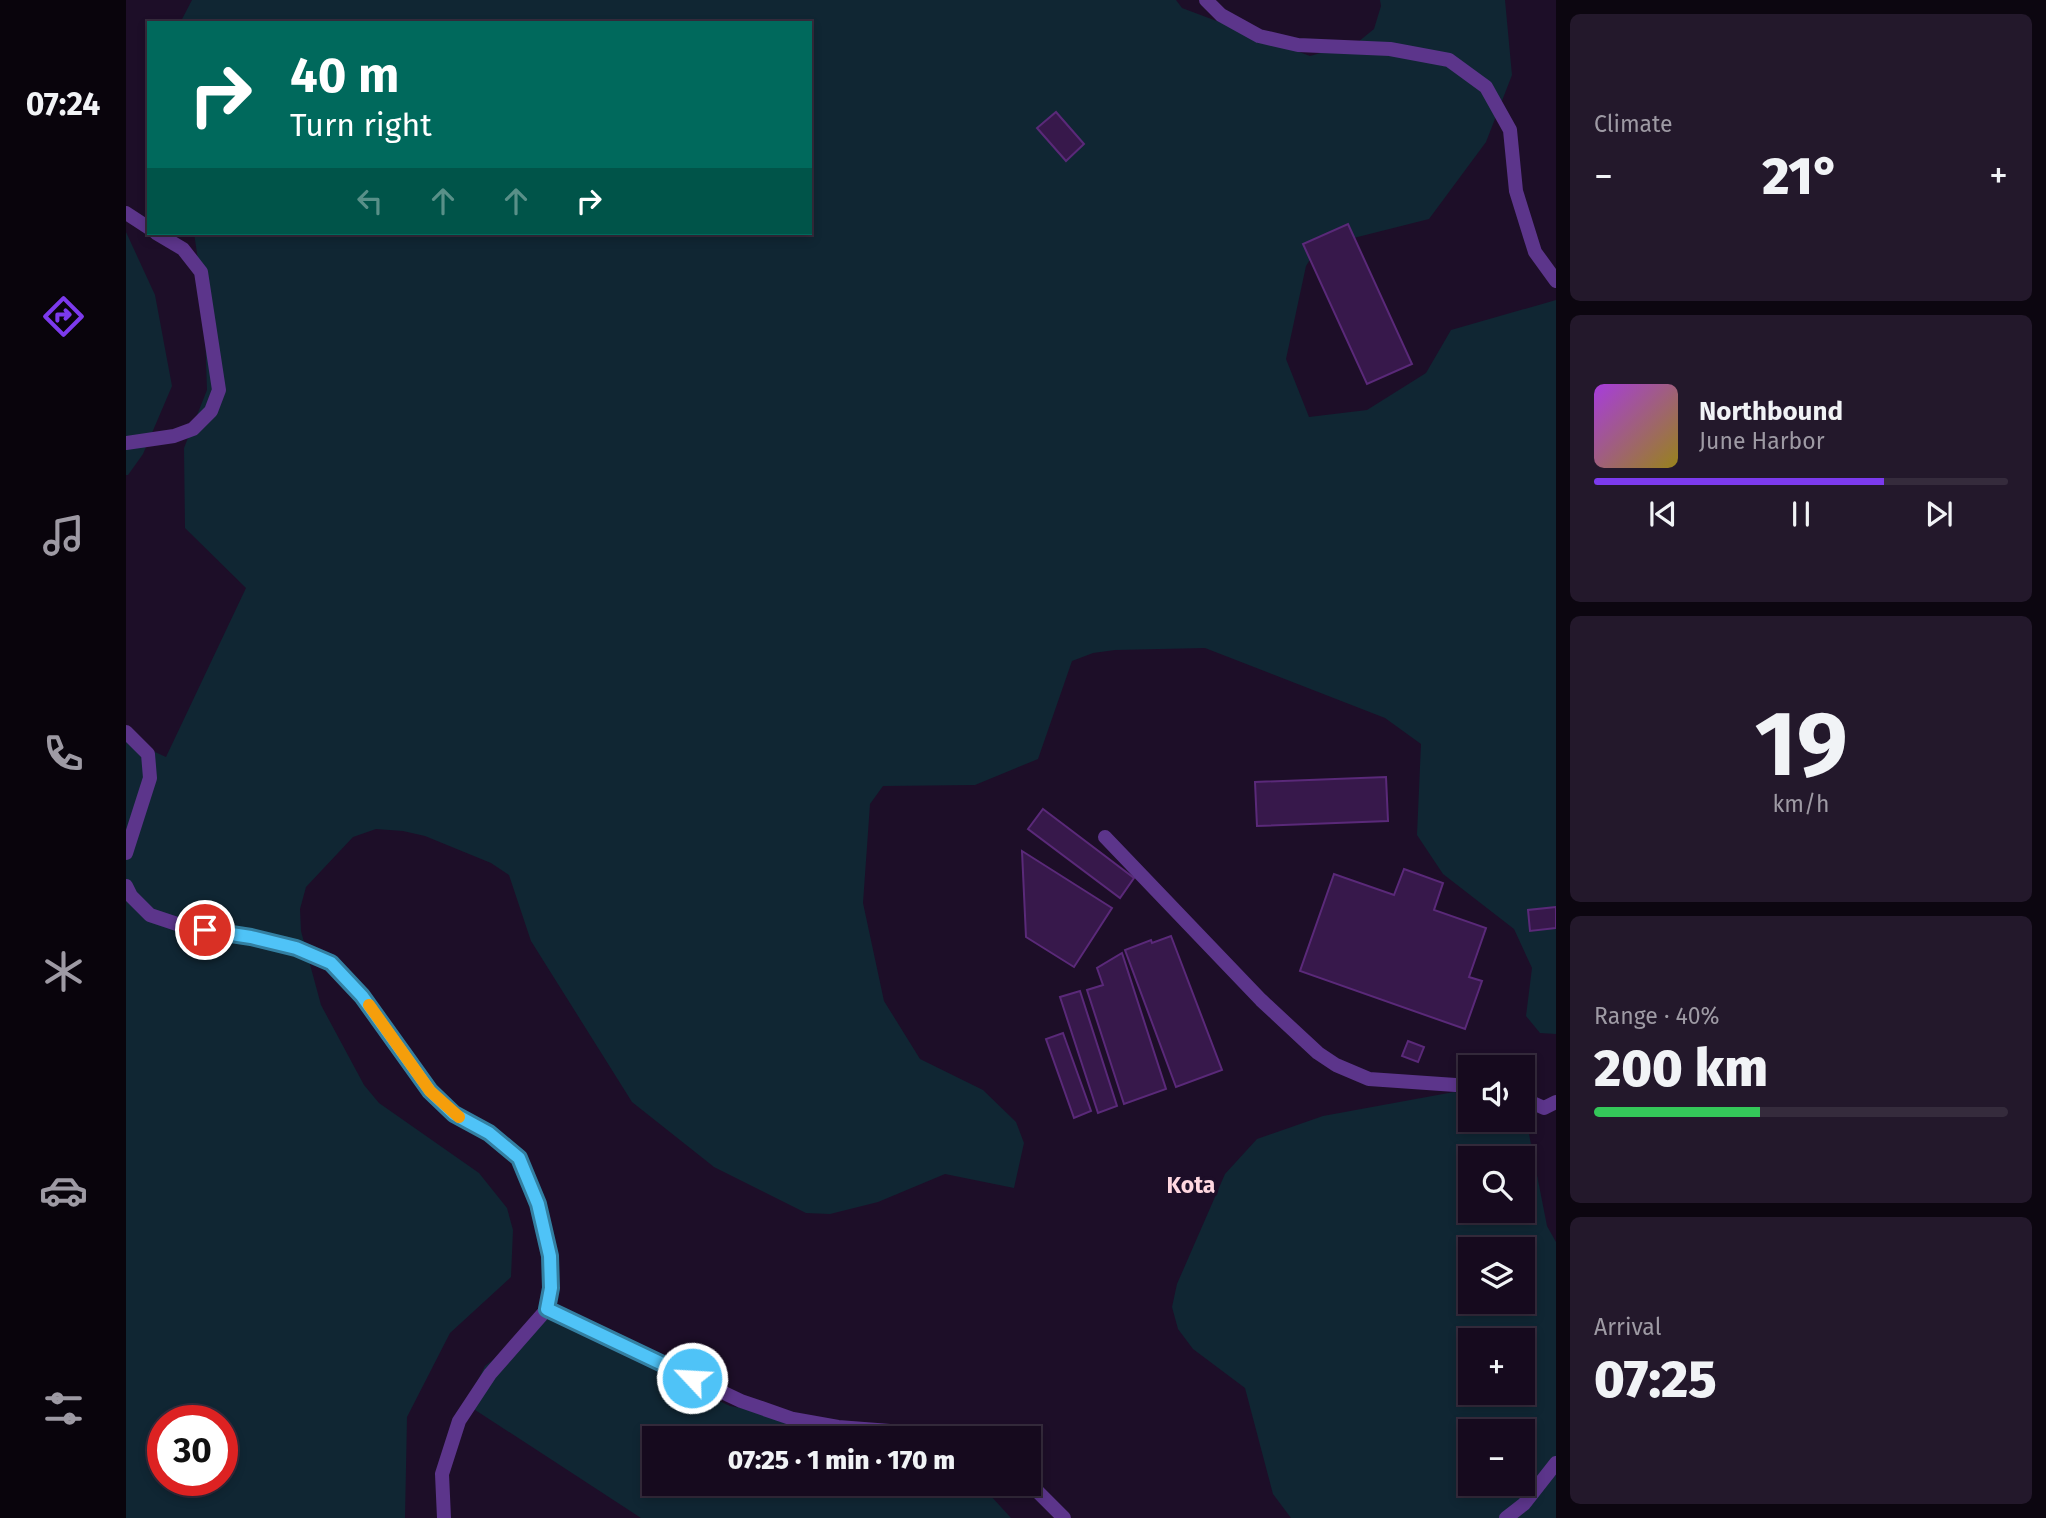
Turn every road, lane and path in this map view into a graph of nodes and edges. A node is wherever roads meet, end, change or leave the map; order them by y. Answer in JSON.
{"nodes":[{"id":1,"x":1206,"y":0,"type":"edge"},
{"id":2,"x":126,"y":213,"type":"edge"},
{"id":3,"x":147,"y":227,"type":"edge"},
{"id":4,"x":159,"y":235,"type":"edge"},
{"id":5,"x":1556,"y":281,"type":"edge"},
{"id":6,"x":126,"y":443,"type":"edge"},
{"id":7,"x":126,"y":732,"type":"edge"},
{"id":8,"x":1105,"y":837,"type":"dead end"},
{"id":9,"x":126,"y":853,"type":"edge"},
{"id":10,"x":126,"y":886,"type":"edge"},
{"id":11,"x":1458,"y":1085,"type":"edge"},
{"id":12,"x":1556,"y":1102,"type":"edge"},
{"id":13,"x":1535,"y":1104,"type":"edge"},
{"id":14,"x":547,"y":1309,"type":"junction"},
{"id":15,"x":832,"y":1426,"type":"edge"},
{"id":16,"x":1556,"y":1462,"type":"edge"},
{"id":17,"x":1041,"y":1495,"type":"edge"},
{"id":18,"x":444,"y":1518,"type":"edge"},
{"id":19,"x":1064,"y":1518,"type":"edge"},
{"id":20,"x":1506,"y":1518,"type":"edge"}],
"edges":[{"from":1,"to":5,"type":"street"},
{"from":2,"to":3,"type":"street"},
{"from":4,"to":6,"type":"street"},
{"from":7,"to":9,"type":"street"},
{"from":8,"to":11,"type":"street"},
{"from":10,"to":14,"type":"street"},
{"from":12,"to":13,"type":"street"},
{"from":14,"to":15,"type":"street"},
{"from":14,"to":18,"type":"street"},
{"from":16,"to":20,"type":"street"},
{"from":17,"to":19,"type":"street"}]}
